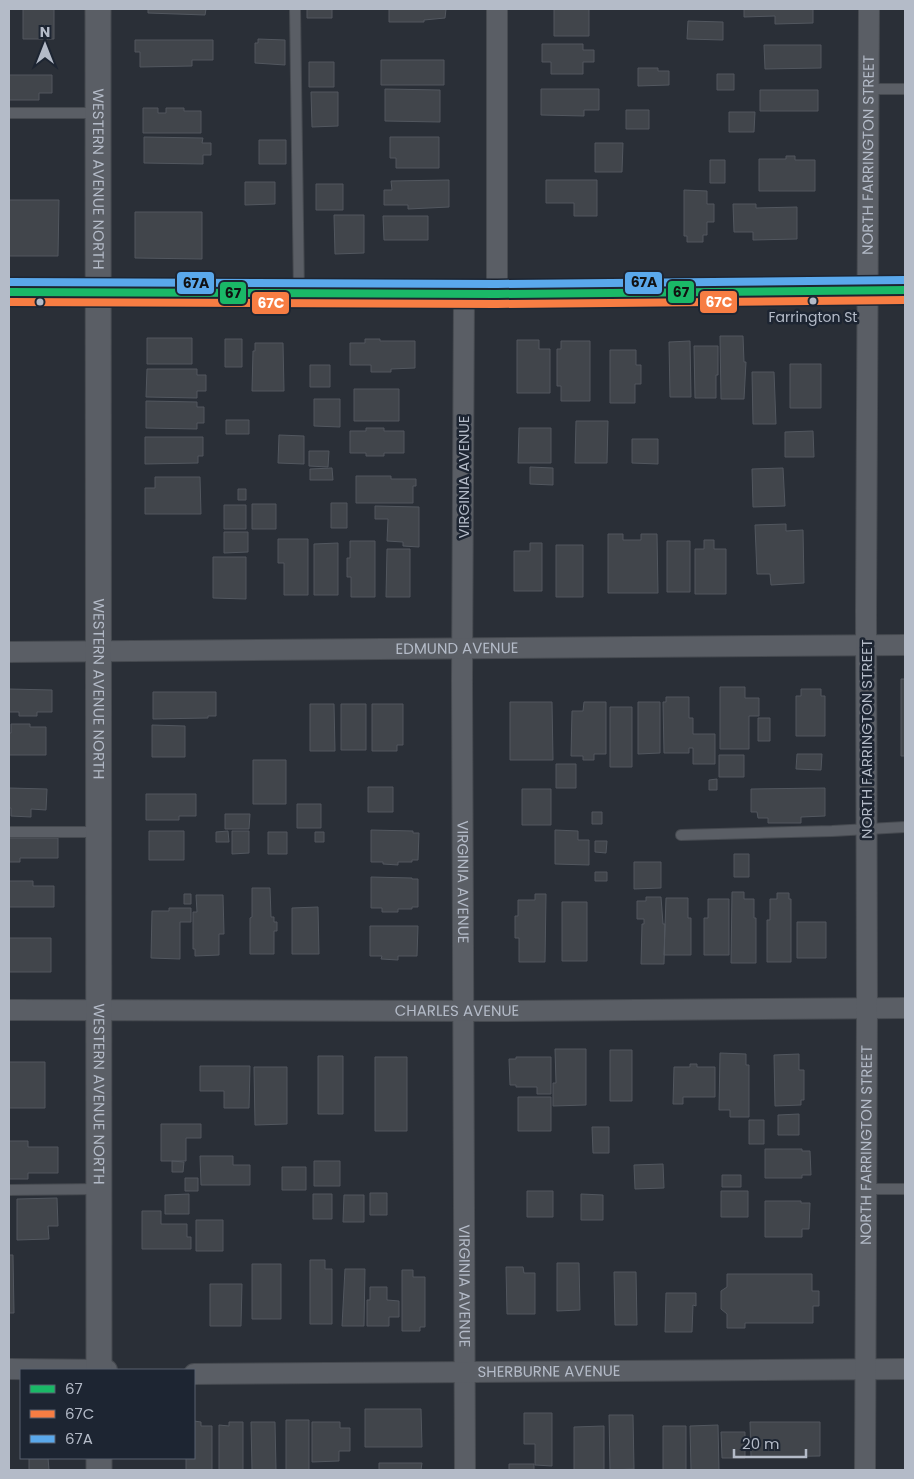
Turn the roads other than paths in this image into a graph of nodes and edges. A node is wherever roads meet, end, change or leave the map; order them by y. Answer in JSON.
{"nodes":[{"id":1,"x":98,"y":9,"type":"edge"},
{"id":2,"x":296,"y":9,"type":"edge"},
{"id":3,"x":497,"y":9,"type":"edge"},
{"id":4,"x":869,"y":9,"type":"edge"},
{"id":5,"x":869,"y":89,"type":"junction"},
{"id":6,"x":905,"y":89,"type":"edge"},
{"id":7,"x":9,"y":113,"type":"edge"},
{"id":8,"x":98,"y":113,"type":"junction"},
{"id":9,"x":867,"y":290,"type":"junction"},
{"id":10,"x":905,"y":290,"type":"edge"},
{"id":11,"x":9,"y":292,"type":"edge"},
{"id":12,"x":98,"y":292,"type":"junction"},
{"id":13,"x":299,"y":294,"type":"junction"},
{"id":14,"x":464,"y":294,"type":"junction"},
{"id":15,"x":497,"y":294,"type":"junction"},
{"id":16,"x":866,"y":645,"type":"junction"},
{"id":17,"x":905,"y":645,"type":"edge"},
{"id":18,"x":462,"y":648,"type":"junction"},
{"id":19,"x":9,"y":652,"type":"edge"},
{"id":20,"x":99,"y":652,"type":"junction"},
{"id":21,"x":905,"y":827,"type":"edge"},
{"id":22,"x":867,"y":829,"type":"junction"},
{"id":23,"x":9,"y":832,"type":"edge"},
{"id":24,"x":99,"y":832,"type":"junction"},
{"id":25,"x":681,"y":835,"type":"dead end"},
{"id":26,"x":867,"y":1008,"type":"junction"},
{"id":27,"x":905,"y":1008,"type":"edge"},
{"id":28,"x":9,"y":1010,"type":"edge"},
{"id":29,"x":99,"y":1010,"type":"junction"},
{"id":30,"x":463,"y":1010,"type":"junction"},
{"id":31,"x":99,"y":1189,"type":"junction"},
{"id":32,"x":866,"y":1189,"type":"junction"},
{"id":33,"x":905,"y":1189,"type":"edge"},
{"id":34,"x":9,"y":1190,"type":"edge"},
{"id":35,"x":102,"y":1369,"type":"edge"},
{"id":36,"x":866,"y":1369,"type":"junction"},
{"id":37,"x":905,"y":1369,"type":"edge"},
{"id":38,"x":465,"y":1373,"type":"junction"},
{"id":39,"x":195,"y":1374,"type":"edge"},
{"id":40,"x":465,"y":1470,"type":"edge"},
{"id":41,"x":865,"y":1470,"type":"edge"}],
"edges":[{"from":1,"to":8,"type":"street","name":"WESTERN AVENUE NORTH"},
{"from":2,"to":13,"type":"lane"},
{"from":3,"to":15,"type":"street"},
{"from":4,"to":5,"type":"street","name":"NORTH FARRINGTON STREET"},
{"from":5,"to":6,"type":"lane"},
{"from":5,"to":9,"type":"street","name":"NORTH FARRINGTON STREET"},
{"from":7,"to":8,"type":"lane"},
{"from":8,"to":12,"type":"street","name":"WESTERN AVENUE NORTH"},
{"from":9,"to":10,"type":"street"},
{"from":9,"to":15,"type":"street"},
{"from":9,"to":16,"type":"street","name":"NORTH FARRINGTON STREET"},
{"from":11,"to":12,"type":"street"},
{"from":12,"to":13,"type":"street"},
{"from":12,"to":20,"type":"street","name":"WESTERN AVENUE NORTH"},
{"from":13,"to":14,"type":"street"},
{"from":14,"to":15,"type":"street"},
{"from":14,"to":18,"type":"street","name":"VIRGINIA AVENUE"},
{"from":16,"to":17,"type":"street","name":"EDMUND AVENUE"},
{"from":16,"to":18,"type":"street","name":"EDMUND AVENUE"},
{"from":16,"to":22,"type":"street","name":"NORTH FARRINGTON STREET"},
{"from":18,"to":20,"type":"street","name":"EDMUND AVENUE"},
{"from":18,"to":30,"type":"street","name":"VIRGINIA AVENUE"},
{"from":19,"to":20,"type":"street","name":"EDMUND AVENUE"},
{"from":20,"to":24,"type":"street","name":"WESTERN AVENUE NORTH"},
{"from":21,"to":22,"type":"lane"},
{"from":22,"to":25,"type":"lane"},
{"from":22,"to":26,"type":"street","name":"NORTH FARRINGTON STREET"},
{"from":23,"to":24,"type":"lane"},
{"from":24,"to":29,"type":"street","name":"WESTERN AVENUE NORTH"},
{"from":26,"to":27,"type":"street","name":"CHARLES AVENUE"},
{"from":26,"to":30,"type":"street","name":"CHARLES AVENUE"},
{"from":26,"to":32,"type":"street","name":"NORTH FARRINGTON STREET"},
{"from":28,"to":29,"type":"street","name":"CHARLES AVENUE"},
{"from":29,"to":30,"type":"street","name":"CHARLES AVENUE"},
{"from":29,"to":31,"type":"street","name":"WESTERN AVENUE NORTH"},
{"from":30,"to":38,"type":"street","name":"VIRGINIA AVENUE"},
{"from":31,"to":34,"type":"lane"},
{"from":31,"to":35,"type":"street","name":"WESTERN AVENUE NORTH"},
{"from":32,"to":33,"type":"lane"},
{"from":32,"to":36,"type":"street","name":"NORTH FARRINGTON STREET"},
{"from":36,"to":37,"type":"street","name":"SHERBURNE AVENUE"},
{"from":36,"to":38,"type":"street","name":"SHERBURNE AVENUE"},
{"from":36,"to":41,"type":"street","name":"NORTH FARRINGTON STREET"},
{"from":38,"to":39,"type":"street","name":"SHERBURNE AVENUE"},
{"from":38,"to":40,"type":"street","name":"VIRGINIA AVENUE"}]}
